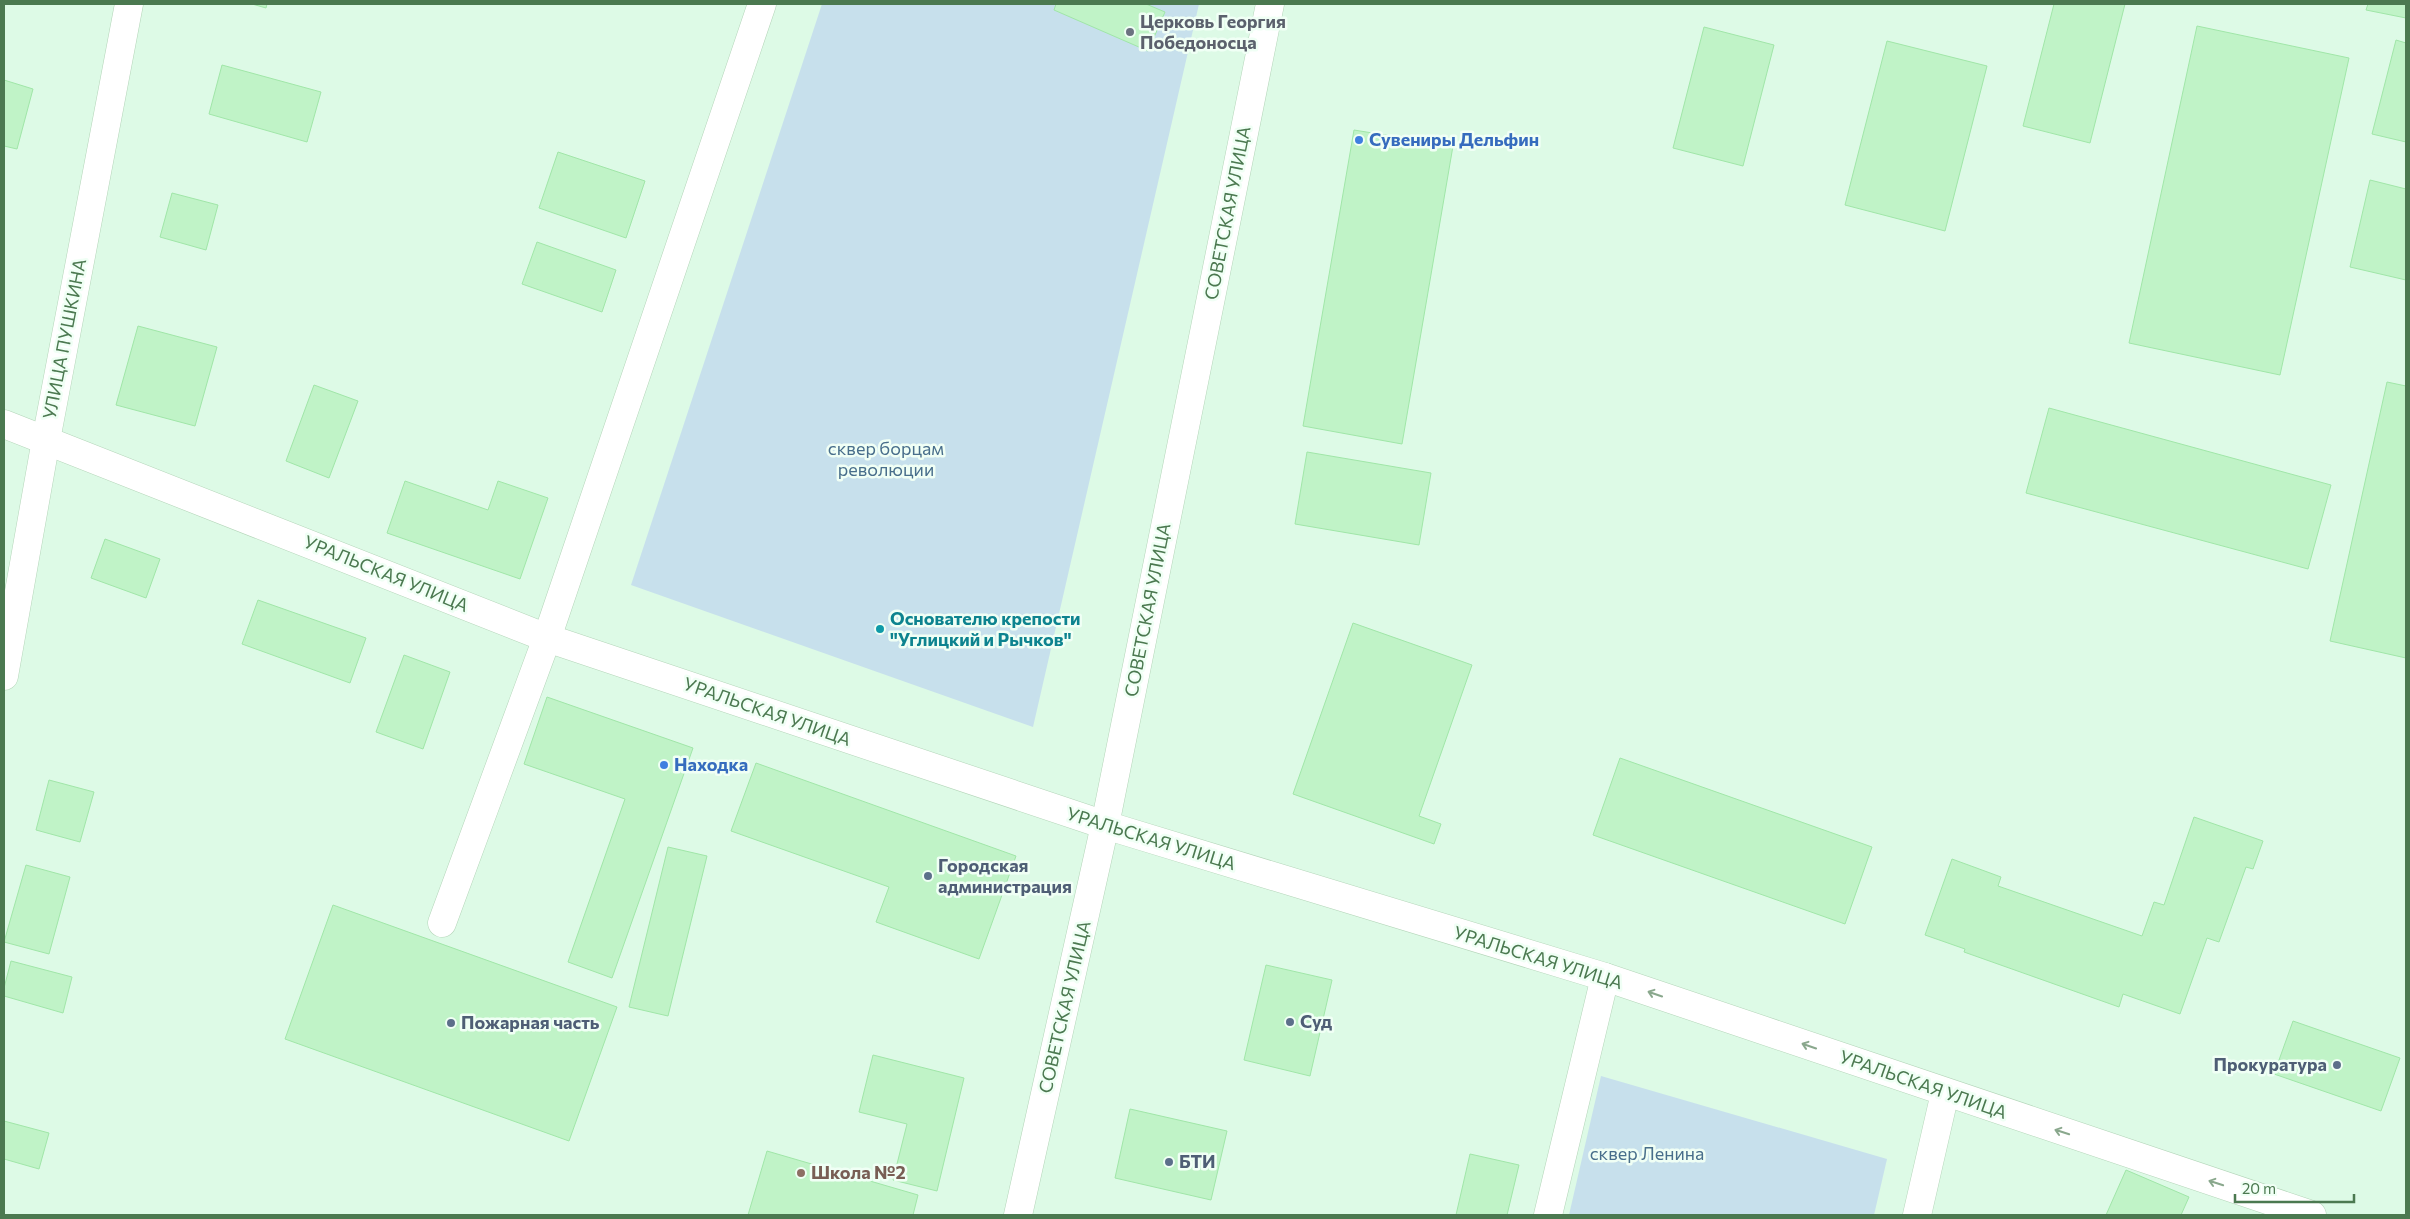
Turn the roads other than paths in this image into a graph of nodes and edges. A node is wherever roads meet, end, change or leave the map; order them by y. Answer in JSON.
{"nodes":[{"id":1,"x":129,"y":4,"type":"edge"},
{"id":2,"x":762,"y":4,"type":"edge"},
{"id":3,"x":1270,"y":4,"type":"edge"},
{"id":4,"x":4,"y":424,"type":"edge"},
{"id":5,"x":46,"y":440,"type":"junction"},
{"id":6,"x":547,"y":638,"type":"junction"},
{"id":7,"x":4,"y":676,"type":"edge"},
{"id":8,"x":1105,"y":826,"type":"junction"},
{"id":9,"x":442,"y":923,"type":"dead end"},
{"id":10,"x":1605,"y":977,"type":"junction"},
{"id":11,"x":1945,"y":1092,"type":"junction"},
{"id":12,"x":1018,"y":1215,"type":"edge"},
{"id":13,"x":1548,"y":1215,"type":"edge"},
{"id":14,"x":1916,"y":1215,"type":"edge"},
{"id":15,"x":2312,"y":1215,"type":"edge"}],
"edges":[{"from":1,"to":5,"type":"street","name":"УЛИЦА ПУШКИНА"},
{"from":2,"to":6,"type":"street"},
{"from":3,"to":8,"type":"street","name":"СОВЕТСКАЯ УЛИЦА"},
{"from":4,"to":5,"type":"street","name":"УРАЛЬСКАЯ УЛИЦА"},
{"from":5,"to":6,"type":"street","name":"УРАЛЬСКАЯ УЛИЦА"},
{"from":5,"to":7,"type":"street","name":"УЛИЦА ПУШКИНА"},
{"from":6,"to":8,"type":"street","name":"УРАЛЬСКАЯ УЛИЦА"},
{"from":6,"to":9,"type":"street"},
{"from":8,"to":10,"type":"street","name":"УРАЛЬСКАЯ УЛИЦА"},
{"from":8,"to":12,"type":"street","name":"СОВЕТСКАЯ УЛИЦА"},
{"from":11,"to":10,"type":"street","name":"УРАЛЬСКАЯ УЛИЦА","one_way":true},
{"from":10,"to":13,"type":"street"},
{"from":11,"to":14,"type":"street"},
{"from":15,"to":11,"type":"street","name":"УРАЛЬСКАЯ УЛИЦА","one_way":true}]}
